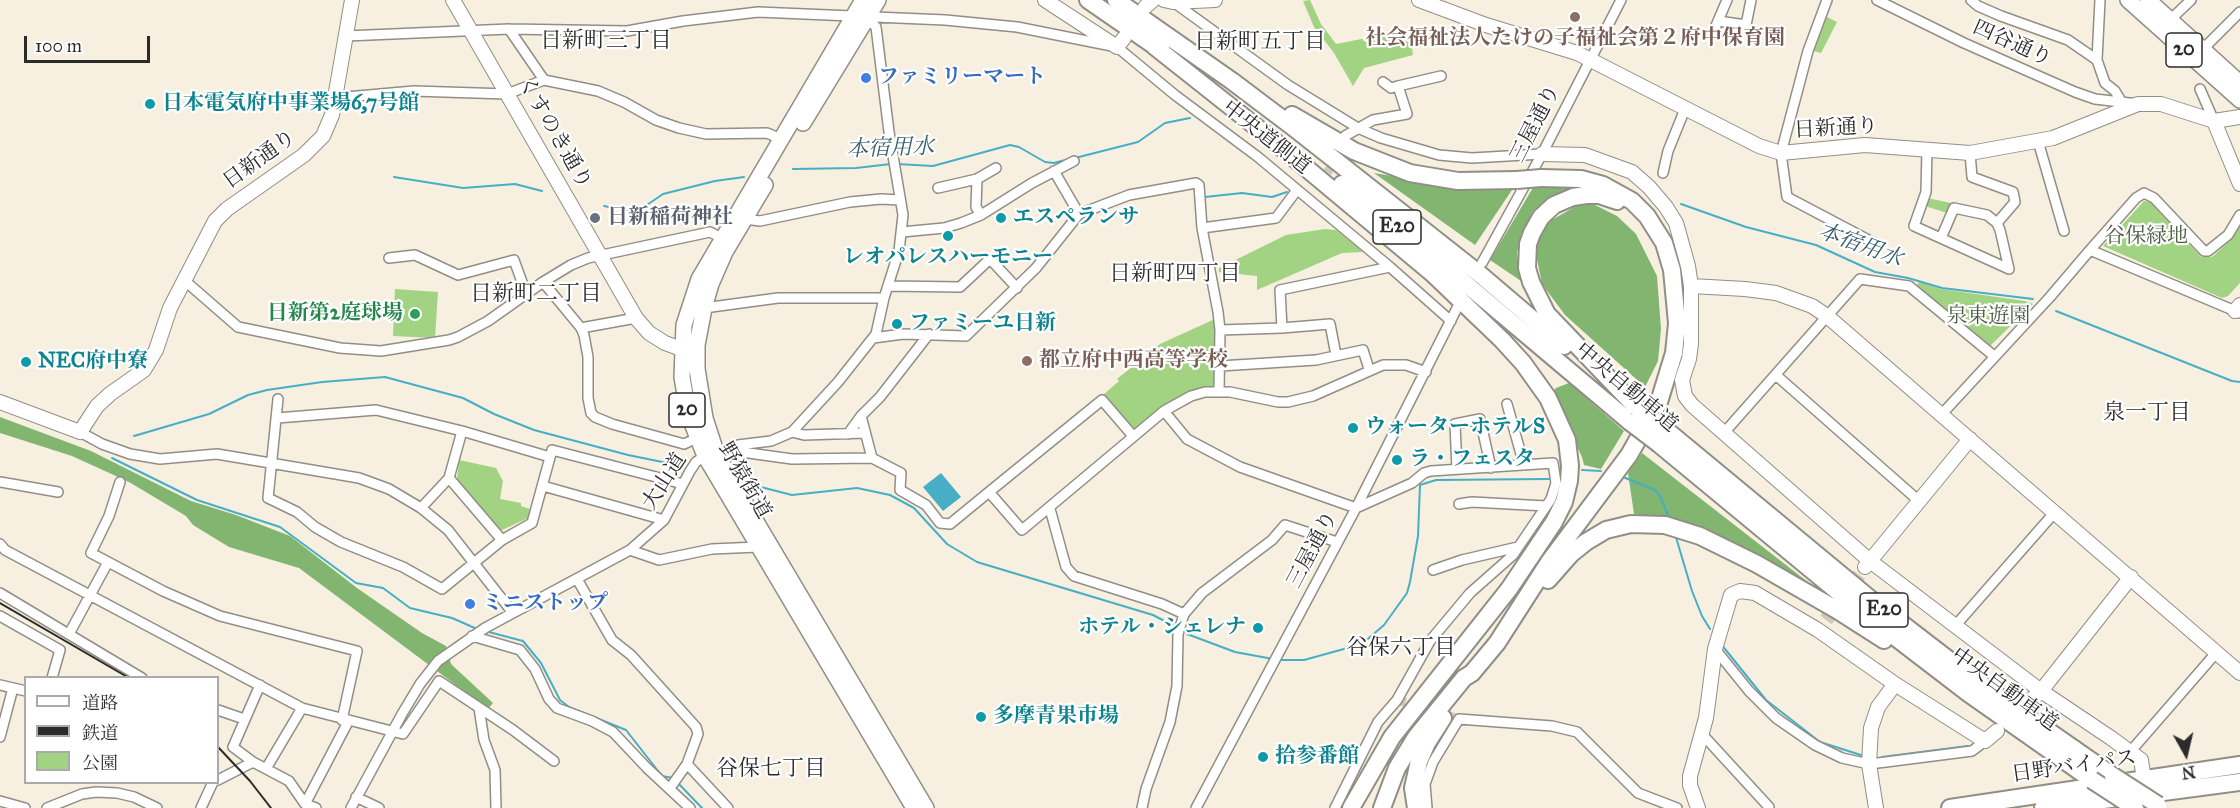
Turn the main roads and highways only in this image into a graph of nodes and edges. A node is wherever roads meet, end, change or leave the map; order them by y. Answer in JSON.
{"nodes":[{"id":1,"x":863,"y":0,"type":"edge"},
{"id":2,"x":878,"y":0,"type":"edge"},
{"id":3,"x":1088,"y":0,"type":"edge"},
{"id":4,"x":1116,"y":0,"type":"edge"},
{"id":5,"x":2128,"y":0,"type":"edge"},
{"id":6,"x":2148,"y":0,"type":"edge"},
{"id":7,"x":860,"y":17,"type":"junction"},
{"id":8,"x":1161,"y":40,"type":"junction"},
{"id":9,"x":2238,"y":76,"type":"edge"},
{"id":10,"x":2240,"y":100,"type":"edge"},
{"id":11,"x":689,"y":352,"type":"junction"},
{"id":12,"x":1633,"y":414,"type":"junction"},
{"id":13,"x":1662,"y":437,"type":"junction"},
{"id":14,"x":716,"y":452,"type":"junction"},
{"id":15,"x":1509,"y":589,"type":"junction"},
{"id":16,"x":1511,"y":623,"type":"junction"},
{"id":17,"x":1472,"y":673,"type":"junction"},
{"id":18,"x":1968,"y":693,"type":"junction"},
{"id":19,"x":1424,"y":696,"type":"junction"},
{"id":20,"x":2240,"y":765,"type":"edge"},
{"id":21,"x":2240,"y":782,"type":"edge"},
{"id":22,"x":2094,"y":804,"type":"edge"},
{"id":23,"x":2160,"y":807,"type":"edge"},
{"id":24,"x":914,"y":808,"type":"edge"},
{"id":25,"x":926,"y":808,"type":"edge"},
{"id":26,"x":1351,"y":808,"type":"edge"},
{"id":27,"x":1373,"y":808,"type":"edge"},
{"id":28,"x":1382,"y":808,"type":"edge"},
{"id":29,"x":1416,"y":808,"type":"edge"},
{"id":30,"x":1950,"y":808,"type":"edge"},
{"id":31,"x":2043,"y":808,"type":"edge"},
{"id":32,"x":2135,"y":808,"type":"edge"}],
"edges":[{"from":1,"to":7,"type":"main road","name":"野猿街道","number":"20"},
{"from":2,"to":7,"type":"main road","name":"野猿街道","number":"20"},
{"from":3,"to":8,"type":"highway","name":"中央自動車道","number":"E20"},
{"from":4,"to":8,"type":"highway","name":"中央自動車道","number":"E20"},
{"from":5,"to":10,"type":"main road","number":"20"},
{"from":6,"to":9,"type":"main road","number":"20"},
{"from":7,"to":11,"type":"main road","name":"野猿街道","number":"20"},
{"from":7,"to":11,"type":"main road","name":"野猿街道","number":"20"},
{"from":8,"to":12,"type":"highway","name":"中央自動車道","number":"E20"},
{"from":8,"to":15,"type":"highway"},
{"from":8,"to":16,"type":"highway","bridge":true},
{"from":11,"to":14,"type":"main road","name":"野猿街道","number":"20"},
{"from":11,"to":14,"type":"main road","name":"野猿街道","number":"20"},
{"from":12,"to":13,"type":"highway","name":"中央自動車道","number":"E20","bridge":true},
{"from":12,"to":15,"type":"highway"},
{"from":13,"to":18,"type":"highway","name":"中央自動車道","number":"E20"},
{"from":13,"to":23,"type":"highway","name":"中央自動車道","number":"E20","bridge":true},
{"from":14,"to":24,"type":"main road","name":"野猿街道","number":"20"},
{"from":14,"to":25,"type":"main road","name":"野猿街道","number":"20"},
{"from":15,"to":19,"type":"highway"},
{"from":16,"to":17,"type":"highway"},
{"from":16,"to":18,"type":"highway"},
{"from":17,"to":28,"type":"highway"},
{"from":17,"to":29,"type":"highway"},
{"from":18,"to":32,"type":"highway","name":"中央自動車道","number":"E20","bridge":true},
{"from":19,"to":26,"type":"highway"},
{"from":19,"to":27,"type":"highway"},
{"from":20,"to":30,"type":"highway","name":"日野バイパス"},
{"from":21,"to":22,"type":"highway","name":"日野バイパス"},
{"from":22,"to":31,"type":"highway","name":"日野バイパス"}]}
